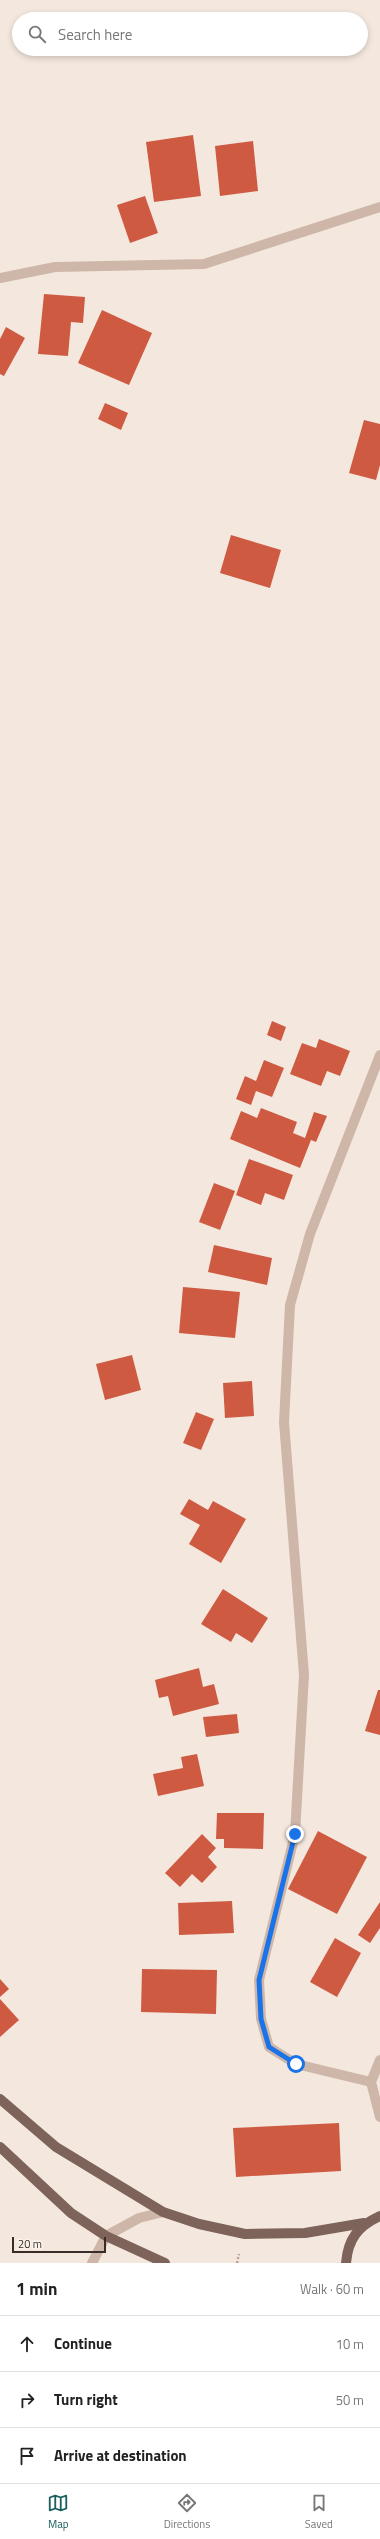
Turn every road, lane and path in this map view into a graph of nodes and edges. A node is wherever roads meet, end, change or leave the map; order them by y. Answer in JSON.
{"nodes":[{"id":1,"x":380,"y":207,"type":"edge"},
{"id":2,"x":0,"y":278,"type":"edge"},
{"id":3,"x":380,"y":1055,"type":"edge"},
{"id":4,"x":380,"y":2060,"type":"edge"},
{"id":5,"x":371,"y":2082,"type":"junction"},
{"id":6,"x":0,"y":2099,"type":"edge"},
{"id":7,"x":380,"y":2117,"type":"edge"},
{"id":8,"x":0,"y":2147,"type":"edge"},
{"id":9,"x":163,"y":2212,"type":"junction"},
{"id":10,"x":380,"y":2216,"type":"edge"},
{"id":11,"x":364,"y":2223,"type":"junction"},
{"id":12,"x":106,"y":2236,"type":"junction"},
{"id":13,"x":92,"y":2263,"type":"edge"},
{"id":14,"x":165,"y":2263,"type":"edge"},
{"id":15,"x":346,"y":2263,"type":"edge"}],
"edges":[{"from":1,"to":2,"type":"street"},
{"from":3,"to":5,"type":"street"},
{"from":4,"to":5,"type":"street"},
{"from":5,"to":7,"type":"street"},
{"from":6,"to":9,"type":"main road"},
{"from":8,"to":12,"type":"main road"},
{"from":9,"to":11,"type":"main road"},
{"from":9,"to":12,"type":"street"},
{"from":10,"to":11,"type":"main road"},
{"from":11,"to":15,"type":"main road"},
{"from":12,"to":13,"type":"street"},
{"from":12,"to":14,"type":"main road"}]}
